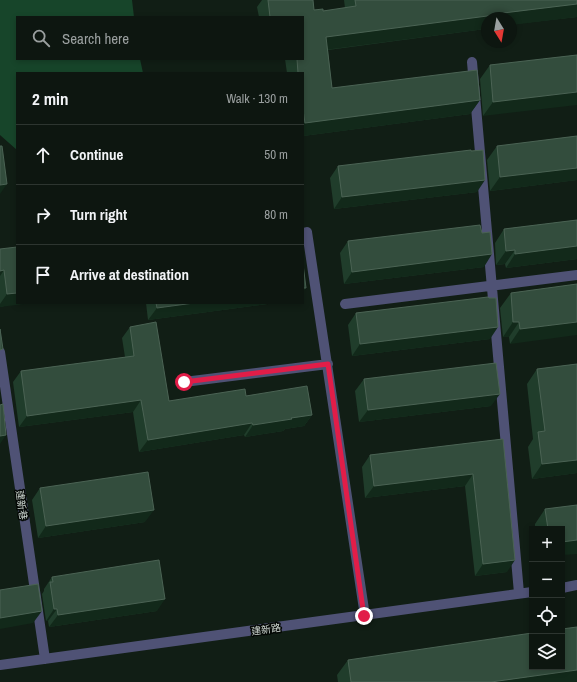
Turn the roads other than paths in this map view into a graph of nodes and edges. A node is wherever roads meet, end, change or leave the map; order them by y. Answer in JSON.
{"nodes":[{"id":1,"x":472,"y":62,"type":"dead end"},
{"id":2,"x":304,"y":233,"type":"edge"},
{"id":3,"x":577,"y":275,"type":"edge"},
{"id":4,"x":493,"y":285,"type":"junction"},
{"id":5,"x":345,"y":304,"type":"dead end"},
{"id":6,"x":0,"y":352,"type":"edge"},
{"id":7,"x":328,"y":364,"type":"junction"},
{"id":8,"x":184,"y":382,"type":"dead end"},
{"id":9,"x":577,"y":586,"type":"edge"},
{"id":10,"x":565,"y":588,"type":"edge"},
{"id":11,"x":529,"y":592,"type":"edge"},
{"id":12,"x":519,"y":594,"type":"junction"},
{"id":13,"x":364,"y":616,"type":"junction"},
{"id":14,"x":45,"y":659,"type":"junction"},
{"id":15,"x":0,"y":665,"type":"edge"}],
"edges":[{"from":1,"to":4,"type":"street"},
{"from":2,"to":7,"type":"street"},
{"from":3,"to":4,"type":"street"},
{"from":4,"to":5,"type":"street"},
{"from":4,"to":12,"type":"street"},
{"from":6,"to":14,"type":"street","name":"建新巷"},
{"from":7,"to":8,"type":"street"},
{"from":7,"to":13,"type":"street"},
{"from":9,"to":10,"type":"street"},
{"from":11,"to":12,"type":"street","name":"建新路"},
{"from":12,"to":13,"type":"street","name":"建新路"},
{"from":13,"to":14,"type":"street","name":"建新路"},
{"from":14,"to":15,"type":"street","name":"建新路"}]}
